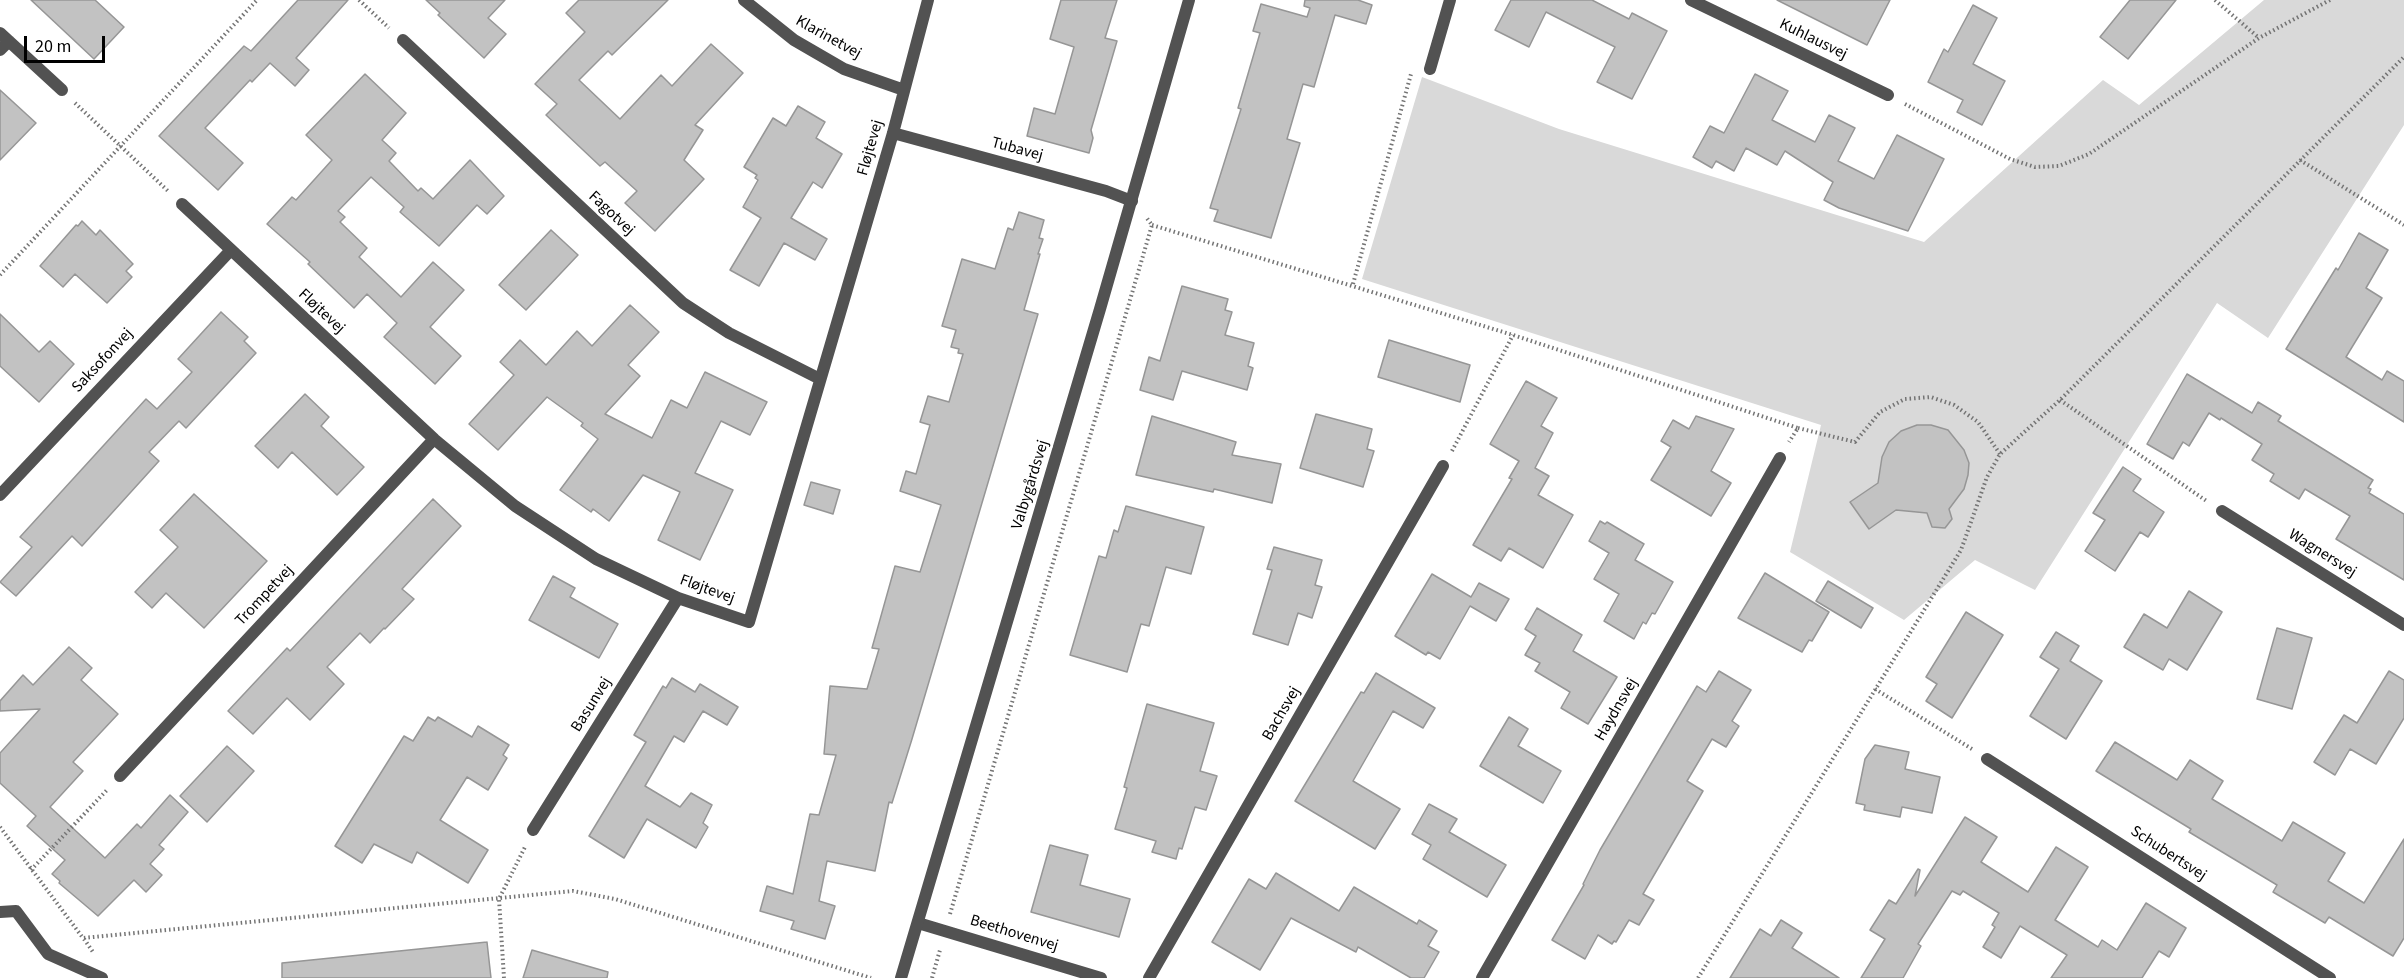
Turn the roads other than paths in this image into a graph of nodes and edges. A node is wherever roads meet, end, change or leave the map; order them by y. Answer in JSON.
{"nodes":[{"id":1,"x":744,"y":0,"type":"edge"},
{"id":2,"x":928,"y":0,"type":"edge"},
{"id":3,"x":1190,"y":0,"type":"edge"},
{"id":4,"x":1450,"y":0,"type":"edge"},
{"id":5,"x":1690,"y":0,"type":"edge"},
{"id":6,"x":403,"y":40,"type":"road end"},
{"id":7,"x":3,"y":41,"type":"edge"},
{"id":8,"x":1430,"y":69,"type":"road end"},
{"id":9,"x":62,"y":90,"type":"road end"},
{"id":10,"x":904,"y":90,"type":"junction"},
{"id":11,"x":1888,"y":95,"type":"road end"},
{"id":12,"x":893,"y":134,"type":"junction"},
{"id":13,"x":1132,"y":201,"type":"junction"},
{"id":14,"x":182,"y":204,"type":"road end"},
{"id":15,"x":231,"y":250,"type":"junction"},
{"id":16,"x":820,"y":379,"type":"junction"},
{"id":17,"x":434,"y":439,"type":"junction"},
{"id":18,"x":1780,"y":458,"type":"road end"},
{"id":19,"x":1443,"y":466,"type":"road end"},
{"id":20,"x":0,"y":495,"type":"edge"},
{"id":21,"x":2222,"y":511,"type":"road end"},
{"id":22,"x":678,"y":598,"type":"junction"},
{"id":23,"x":2404,"y":625,"type":"edge"},
{"id":24,"x":1987,"y":759,"type":"road end"},
{"id":25,"x":120,"y":776,"type":"road end"},
{"id":26,"x":533,"y":830,"type":"road end"},
{"id":27,"x":0,"y":912,"type":"edge"},
{"id":28,"x":918,"y":923,"type":"junction"},
{"id":29,"x":102,"y":978,"type":"edge"},
{"id":30,"x":901,"y":978,"type":"edge"},
{"id":31,"x":1101,"y":978,"type":"edge"},
{"id":32,"x":1149,"y":978,"type":"edge"},
{"id":33,"x":1482,"y":978,"type":"edge"},
{"id":34,"x":2330,"y":978,"type":"edge"}],
"edges":[{"from":1,"to":10,"type":"street","name":"Klarinetvej"},
{"from":2,"to":10,"type":"street","name":"Fløjtevej"},
{"from":3,"to":13,"type":"street","name":"Valbygårdsvej"},
{"from":4,"to":8,"type":"street"},
{"from":5,"to":11,"type":"street","name":"Kuhlausvej"},
{"from":6,"to":16,"type":"street","name":"Fagotvej"},
{"from":7,"to":9,"type":"street"},
{"from":10,"to":12,"type":"street","name":"Fløjtevej"},
{"from":12,"to":13,"type":"street","name":"Tubavej"},
{"from":12,"to":16,"type":"street","name":"Fløjtevej"},
{"from":13,"to":28,"type":"street","name":"Valbygårdsvej"},
{"from":14,"to":15,"type":"street","name":"Fløjtevej"},
{"from":15,"to":17,"type":"street","name":"Fløjtevej"},
{"from":15,"to":20,"type":"street","name":"Saksofonvej"},
{"from":16,"to":22,"type":"street","name":"Fløjtevej"},
{"from":17,"to":22,"type":"street","name":"Fløjtevej"},
{"from":17,"to":25,"type":"street","name":"Trompetvej"},
{"from":18,"to":33,"type":"street","name":"Haydnsvej"},
{"from":19,"to":32,"type":"street","name":"Bachsvej"},
{"from":21,"to":23,"type":"street","name":"Wagnersvej"},
{"from":22,"to":26,"type":"street","name":"Basunvej"},
{"from":24,"to":34,"type":"street","name":"Schubertsvej"},
{"from":27,"to":29,"type":"street"},
{"from":28,"to":30,"type":"street","name":"Valbygårdsvej"},
{"from":28,"to":31,"type":"street","name":"Beethovenvej"}]}
